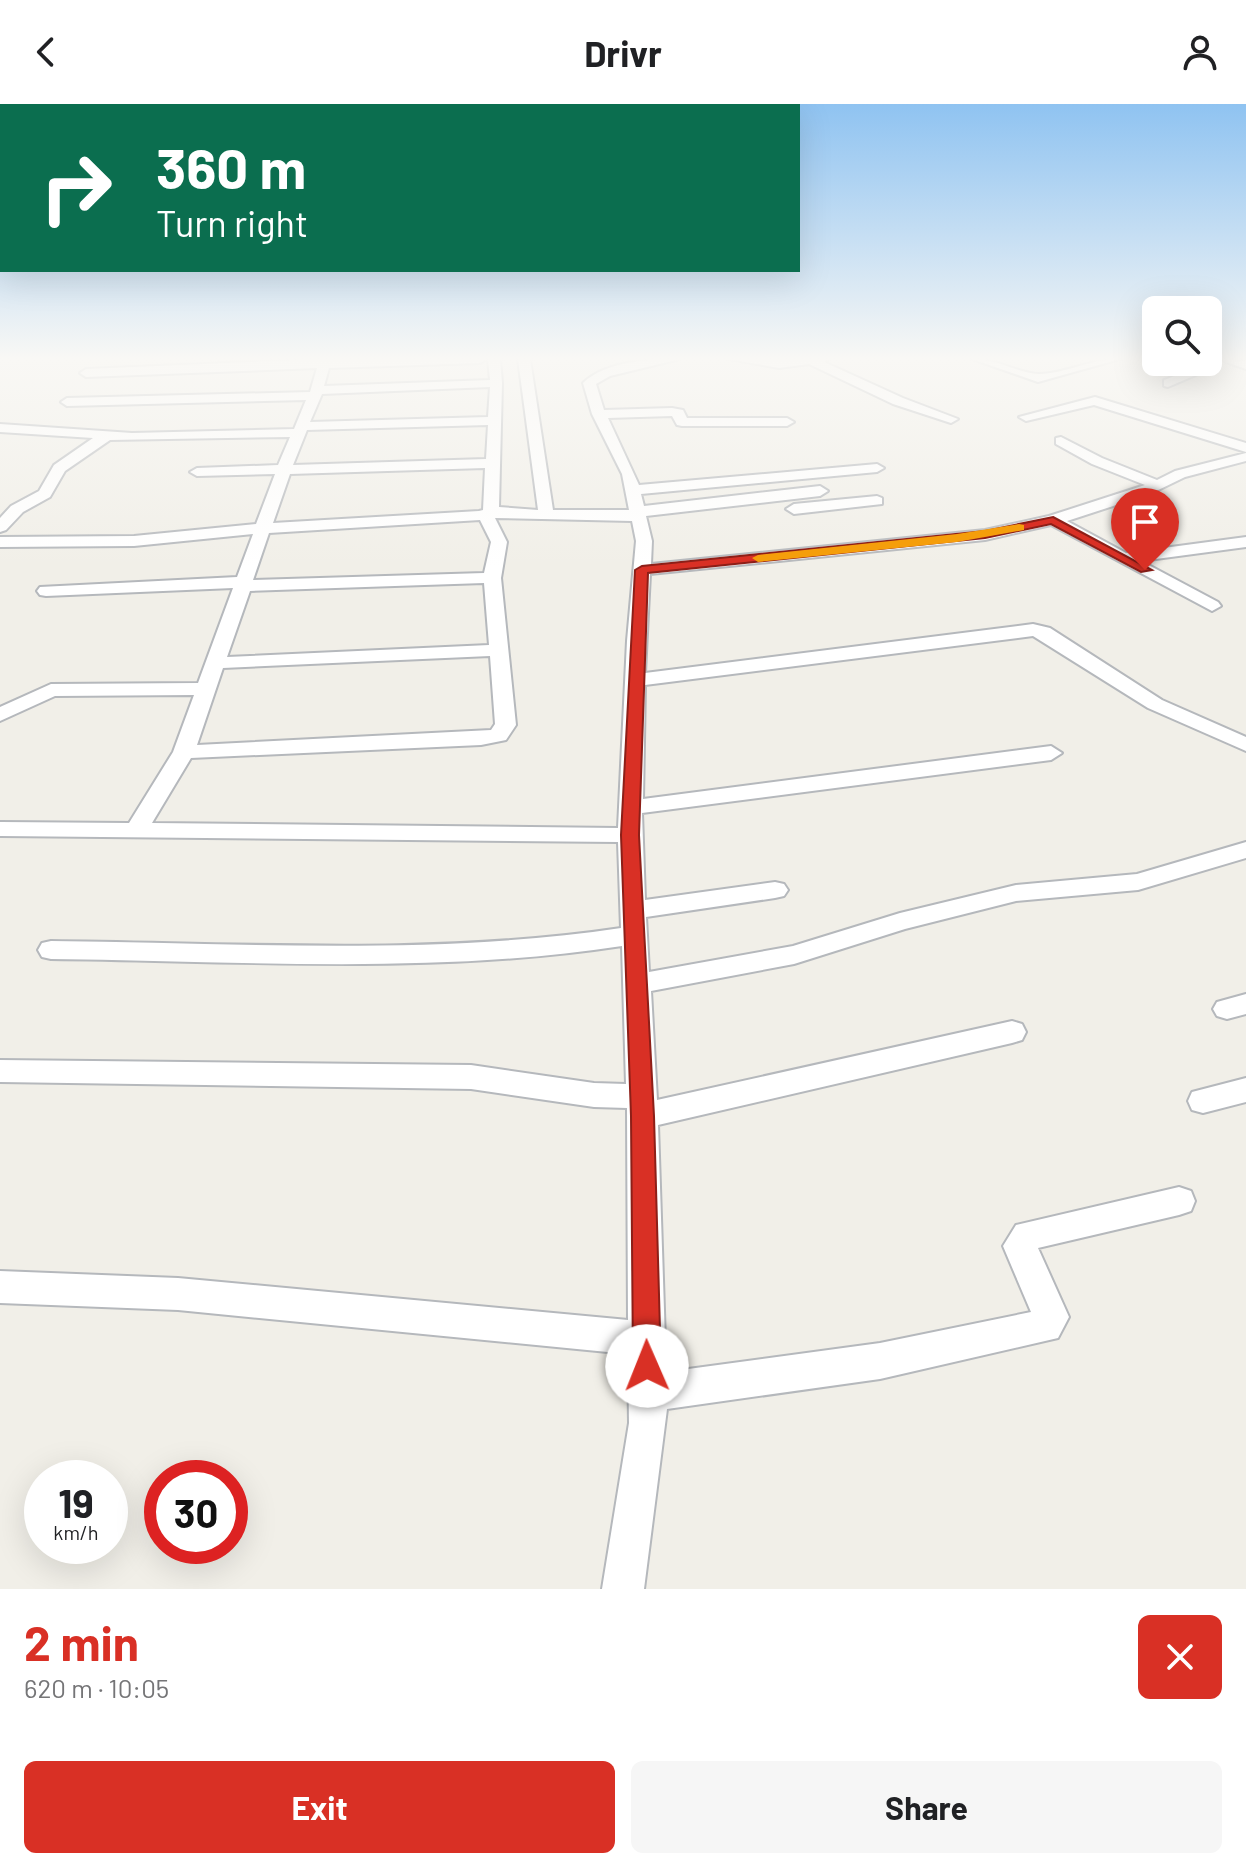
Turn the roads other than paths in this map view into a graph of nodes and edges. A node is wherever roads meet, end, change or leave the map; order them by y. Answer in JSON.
{"nodes":[{"id":1,"x":4,"y":428,"type":"edge"},
{"id":2,"x":308,"y":428,"type":"edge"},
{"id":3,"x":499,"y":428,"type":"edge"},
{"id":4,"x":510,"y":428,"type":"edge"},
{"id":5,"x":605,"y":428,"type":"edge"},
{"id":6,"x":1183,"y":428,"type":"edge"},
{"id":7,"x":301,"y":430,"type":"junction"},
{"id":8,"x":106,"y":436,"type":"junction"},
{"id":9,"x":1061,"y":441,"type":"dead end"},
{"id":10,"x":1246,"y":448,"type":"edge"},
{"id":11,"x":511,"y":453,"type":"junction"},
{"id":12,"x":1246,"y":457,"type":"edge"},
{"id":13,"x":877,"y":468,"type":"dead end"},
{"id":14,"x":284,"y":470,"type":"junction"},
{"id":15,"x":197,"y":472,"type":"dead end"},
{"id":16,"x":1157,"y":485,"type":"junction"},
{"id":17,"x":820,"y":491,"type":"dead end"},
{"id":18,"x":773,"y":496,"type":"junction"},
{"id":19,"x":877,"y":501,"type":"dead end"},
{"id":20,"x":636,"y":506,"type":"junction"},
{"id":21,"x":546,"y":513,"type":"junction"},
{"id":22,"x":484,"y":514,"type":"junction"},
{"id":23,"x":1053,"y":520,"type":"junction"},
{"id":24,"x":265,"y":523,"type":"junction"},
{"id":25,"x":0,"y":527,"type":"edge"},
{"id":26,"x":0,"y":542,"type":"edge"},
{"id":27,"x":1246,"y":542,"type":"edge"},
{"id":28,"x":1123,"y":558,"type":"junction"},
{"id":29,"x":642,"y":570,"type":"junction"},
{"id":30,"x":492,"y":578,"type":"junction"},
{"id":31,"x":244,"y":584,"type":"junction"},
{"id":32,"x":46,"y":591,"type":"dead end"},
{"id":33,"x":1212,"y":606,"type":"dead end"},
{"id":34,"x":499,"y":650,"type":"junction"},
{"id":35,"x":216,"y":663,"type":"junction"},
{"id":36,"x":635,"y":680,"type":"junction"},
{"id":37,"x":206,"y":689,"type":"junction"},
{"id":38,"x":0,"y":715,"type":"edge"},
{"id":39,"x":1246,"y":745,"type":"edge"},
{"id":40,"x":184,"y":752,"type":"junction"},
{"id":41,"x":1051,"y":753,"type":"dead end"},
{"id":42,"x":633,"y":807,"type":"junction"},
{"id":43,"x":0,"y":829,"type":"edge"},
{"id":44,"x":137,"y":829,"type":"junction"},
{"id":45,"x":630,"y":835,"type":"junction"},
{"id":46,"x":1246,"y":850,"type":"edge"},
{"id":47,"x":775,"y":890,"type":"dead end"},
{"id":48,"x":634,"y":923,"type":"junction"},
{"id":49,"x":51,"y":950,"type":"dead end"},
{"id":50,"x":637,"y":984,"type":"junction"},
{"id":51,"x":1012,"y":1032,"type":"dead end"},
{"id":52,"x":0,"y":1071,"type":"edge"},
{"id":53,"x":1246,"y":1090,"type":"edge"},
{"id":54,"x":1203,"y":1101,"type":"dead end"},
{"id":55,"x":642,"y":1106,"type":"junction"},
{"id":56,"x":1179,"y":1201,"type":"dead end"},
{"id":57,"x":0,"y":1287,"type":"edge"},
{"id":58,"x":647,"y":1339,"type":"junction"},
{"id":59,"x":648,"y":1393,"type":"junction"},
{"id":60,"x":623,"y":1589,"type":"edge"}],
"edges":[{"from":1,"to":8,"type":"street"},
{"from":2,"to":7,"type":"street"},
{"from":3,"to":11,"type":"street"},
{"from":4,"to":11,"type":"street"},
{"from":5,"to":20,"type":"street"},
{"from":6,"to":10,"type":"street"},
{"from":7,"to":8,"type":"street"},
{"from":7,"to":14,"type":"street"},
{"from":8,"to":25,"type":"street"},
{"from":9,"to":16,"type":"street"},
{"from":11,"to":14,"type":"street"},
{"from":11,"to":21,"type":"street"},
{"from":11,"to":22,"type":"street"},
{"from":12,"to":16,"type":"street"},
{"from":13,"to":20,"type":"street"},
{"from":14,"to":15,"type":"street"},
{"from":14,"to":24,"type":"street"},
{"from":16,"to":23,"type":"street"},
{"from":17,"to":18,"type":"street"},
{"from":18,"to":19,"type":"street"},
{"from":18,"to":20,"type":"street"},
{"from":20,"to":21,"type":"street"},
{"from":20,"to":29,"type":"street"},
{"from":21,"to":22,"type":"street"},
{"from":22,"to":24,"type":"street"},
{"from":22,"to":30,"type":"street"},
{"from":23,"to":28,"type":"street"},
{"from":23,"to":29,"type":"street"},
{"from":24,"to":26,"type":"street"},
{"from":24,"to":31,"type":"street"},
{"from":27,"to":28,"type":"street"},
{"from":28,"to":33,"type":"street"},
{"from":29,"to":36,"type":"street"},
{"from":30,"to":31,"type":"street"},
{"from":30,"to":34,"type":"street"},
{"from":31,"to":32,"type":"street"},
{"from":31,"to":35,"type":"street"},
{"from":34,"to":35,"type":"street"},
{"from":34,"to":40,"type":"street"},
{"from":35,"to":37,"type":"street"},
{"from":36,"to":39,"type":"street"},
{"from":36,"to":42,"type":"street"},
{"from":37,"to":38,"type":"street"},
{"from":37,"to":40,"type":"street"},
{"from":40,"to":44,"type":"street"},
{"from":41,"to":42,"type":"street"},
{"from":42,"to":45,"type":"street"},
{"from":43,"to":44,"type":"street"},
{"from":44,"to":45,"type":"street"},
{"from":45,"to":48,"type":"street"},
{"from":46,"to":50,"type":"street"},
{"from":47,"to":48,"type":"street"},
{"from":48,"to":49,"type":"street"},
{"from":48,"to":50,"type":"street"},
{"from":50,"to":55,"type":"street"},
{"from":51,"to":55,"type":"street"},
{"from":52,"to":55,"type":"street"},
{"from":53,"to":54,"type":"street"},
{"from":55,"to":58,"type":"street"},
{"from":56,"to":59,"type":"street"},
{"from":57,"to":58,"type":"street"},
{"from":58,"to":59,"type":"street"},
{"from":59,"to":60,"type":"street"}]}
